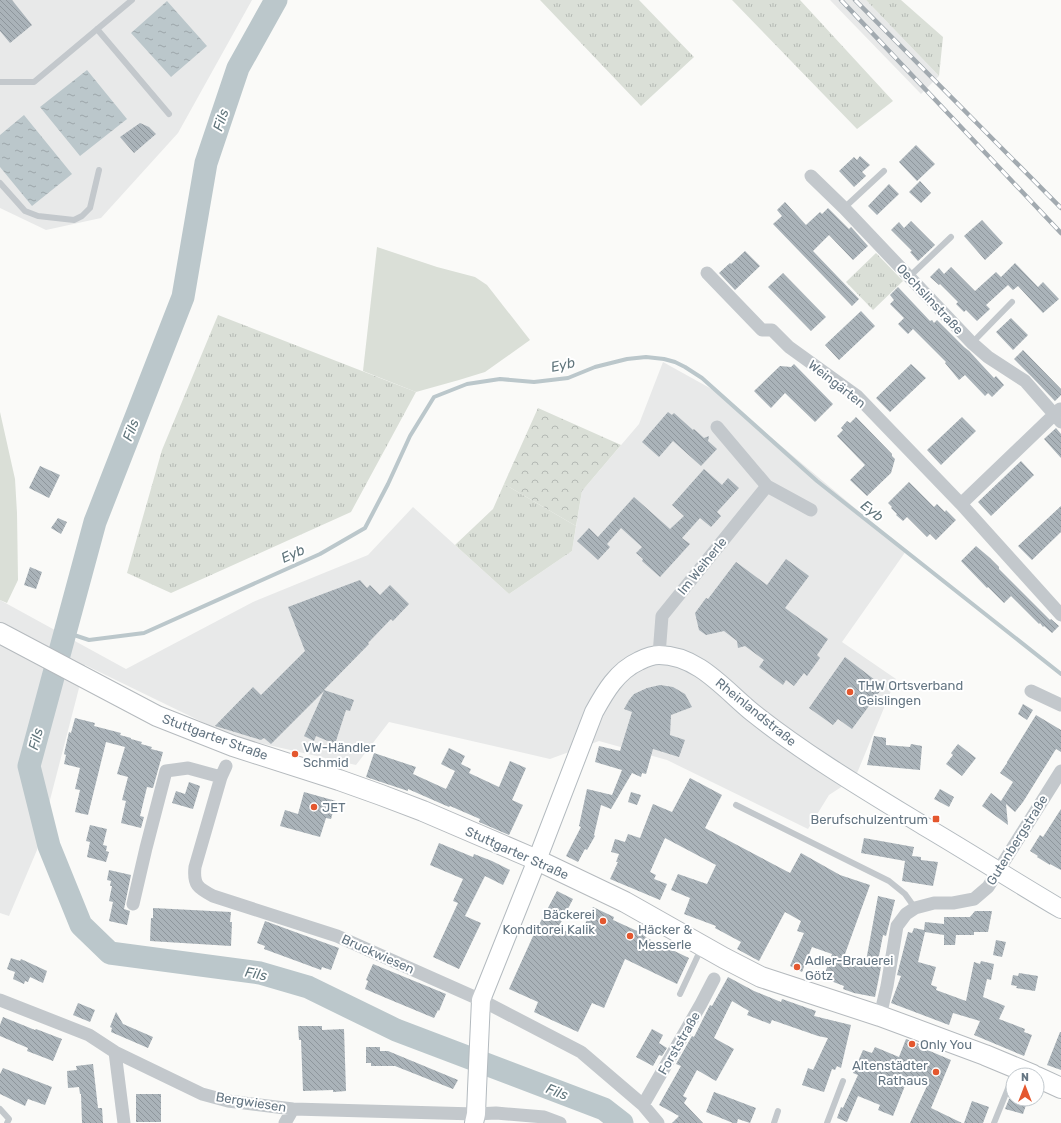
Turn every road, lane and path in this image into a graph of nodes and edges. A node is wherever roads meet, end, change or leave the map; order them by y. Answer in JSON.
{"nodes":[{"id":1,"x":132,"y":0,"type":"edge"},
{"id":2,"x":97,"y":29,"type":"junction"},
{"id":3,"x":0,"y":82,"type":"edge"},
{"id":4,"x":169,"y":114,"type":"dead end"},
{"id":5,"x":99,"y":170,"type":"dead end"},
{"id":6,"x":884,"y":171,"type":"dead end"},
{"id":7,"x":811,"y":176,"type":"dead end"},
{"id":8,"x":0,"y":184,"type":"edge"},
{"id":9,"x":844,"y":208,"type":"junction"},
{"id":10,"x":951,"y":237,"type":"dead end"},
{"id":11,"x":707,"y":273,"type":"dead end"},
{"id":12,"x":909,"y":277,"type":"junction"},
{"id":13,"x":1012,"y":302,"type":"dead end"},
{"id":14,"x":972,"y":343,"type":"junction"},
{"id":15,"x":1059,"y":415,"type":"edge"},
{"id":16,"x":717,"y":427,"type":"dead end"},
{"id":17,"x":767,"y":486,"type":"junction"},
{"id":18,"x":961,"y":504,"type":"junction"},
{"id":19,"x":811,"y":510,"type":"dead end"},
{"id":20,"x":1061,"y":615,"type":"edge"},
{"id":21,"x":6,"y":636,"type":"edge"},
{"id":22,"x":658,"y":655,"type":"junction"},
{"id":23,"x":1031,"y":691,"type":"dead end"},
{"id":24,"x":1061,"y":705,"type":"edge"},
{"id":25,"x":1061,"y":770,"type":"edge"},
{"id":26,"x":736,"y":805,"type":"dead end"},
{"id":27,"x":537,"y":860,"type":"junction"},
{"id":28,"x":999,"y":872,"type":"junction"},
{"id":29,"x":133,"y":904,"type":"dead end"},
{"id":30,"x":914,"y":908,"type":"junction"},
{"id":31,"x":1061,"y":909,"type":"edge"},
{"id":32,"x":703,"y":946,"type":"junction"},
{"id":33,"x":714,"y":979,"type":"dead end"},
{"id":34,"x":680,"y":994,"type":"dead end"},
{"id":35,"x":0,"y":1000,"type":"edge"},
{"id":36,"x":481,"y":1000,"type":"junction"},
{"id":37,"x":880,"y":1016,"type":"junction"},
{"id":38,"x":115,"y":1052,"type":"junction"},
{"id":39,"x":1008,"y":1067,"type":"edge"},
{"id":40,"x":843,"y":1081,"type":"dead end"},
{"id":41,"x":1045,"y":1081,"type":"edge"},
{"id":42,"x":1061,"y":1088,"type":"edge"},
{"id":43,"x":1005,"y":1101,"type":"edge"},
{"id":44,"x":643,"y":1105,"type":"junction"},
{"id":45,"x":0,"y":1109,"type":"edge"},
{"id":46,"x":293,"y":1109,"type":"junction"},
{"id":47,"x":778,"y":1111,"type":"dead end"},
{"id":48,"x":475,"y":1119,"type":"edge"},
{"id":49,"x":7,"y":1123,"type":"edge"},
{"id":50,"x":124,"y":1123,"type":"edge"},
{"id":51,"x":285,"y":1123,"type":"edge"},
{"id":52,"x":560,"y":1123,"type":"edge"},
{"id":53,"x":658,"y":1123,"type":"edge"},
{"id":54,"x":774,"y":1123,"type":"edge"},
{"id":55,"x":827,"y":1123,"type":"edge"},
{"id":56,"x":994,"y":1123,"type":"edge"}],
"edges":[{"from":1,"to":2,"type":"lane"},
{"from":2,"to":3,"type":"lane"},
{"from":2,"to":4,"type":"lane"},
{"from":5,"to":8,"type":"lane"},
{"from":6,"to":9,"type":"lane"},
{"from":7,"to":9,"type":"street","name":"Oechslinstraße"},
{"from":9,"to":12,"type":"street","name":"Oechslinstraße"},
{"from":10,"to":12,"type":"lane"},
{"from":11,"to":18,"type":"street","name":"Weingärten"},
{"from":12,"to":14,"type":"street","name":"Oechslinstraße"},
{"from":13,"to":14,"type":"lane"},
{"from":14,"to":15,"type":"street","name":"Oechslinstraße"},
{"from":15,"to":18,"type":"street"},
{"from":16,"to":17,"type":"street"},
{"from":17,"to":19,"type":"street"},
{"from":17,"to":22,"type":"street","name":"Im Weiherle"},
{"from":18,"to":20,"type":"street","name":"Weingärten"},
{"from":21,"to":27,"type":"main road","name":"Stuttgarter Straße"},
{"from":22,"to":27,"type":"main road","name":"Rheinlandstraße"},
{"from":22,"to":28,"type":"main road","name":"Rheinlandstraße"},
{"from":23,"to":24,"type":"street"},
{"from":25,"to":28,"type":"street","name":"Gutenbergstraße"},
{"from":26,"to":30,"type":"lane"},
{"from":27,"to":32,"type":"main road","name":"Stuttgarter Straße"},
{"from":27,"to":36,"type":"main road","name":"Rheinlandstraße"},
{"from":28,"to":30,"type":"street","name":"Gutenbergstraße"},
{"from":28,"to":31,"type":"main road","name":"Rheinlandstraße"},
{"from":29,"to":36,"type":"street","name":"Bruckwiesen"},
{"from":30,"to":37,"type":"street"},
{"from":32,"to":34,"type":"lane"},
{"from":32,"to":37,"type":"main road","name":"Stuttgarter Straße"},
{"from":33,"to":44,"type":"street","name":"Forststraße"},
{"from":35,"to":38,"type":"street","name":"Bergwiesen"},
{"from":36,"to":44,"type":"street","name":"Bruckwiesen"},
{"from":36,"to":48,"type":"main road"},
{"from":37,"to":39,"type":"main road","name":"Stuttgarter Straße"},
{"from":38,"to":46,"type":"street","name":"Bergwiesen"},
{"from":38,"to":50,"type":"street"},
{"from":40,"to":55,"type":"lane"},
{"from":41,"to":42,"type":"main road"},
{"from":43,"to":56,"type":"lane"},
{"from":44,"to":53,"type":"street","name":"Bruckwiesen"},
{"from":45,"to":49,"type":"lane"},
{"from":46,"to":48,"type":"street","name":"Bergwiesen"},
{"from":46,"to":51,"type":"street"},
{"from":47,"to":54,"type":"lane"},
{"from":48,"to":52,"type":"street","name":"Bergwiesen"}]}
